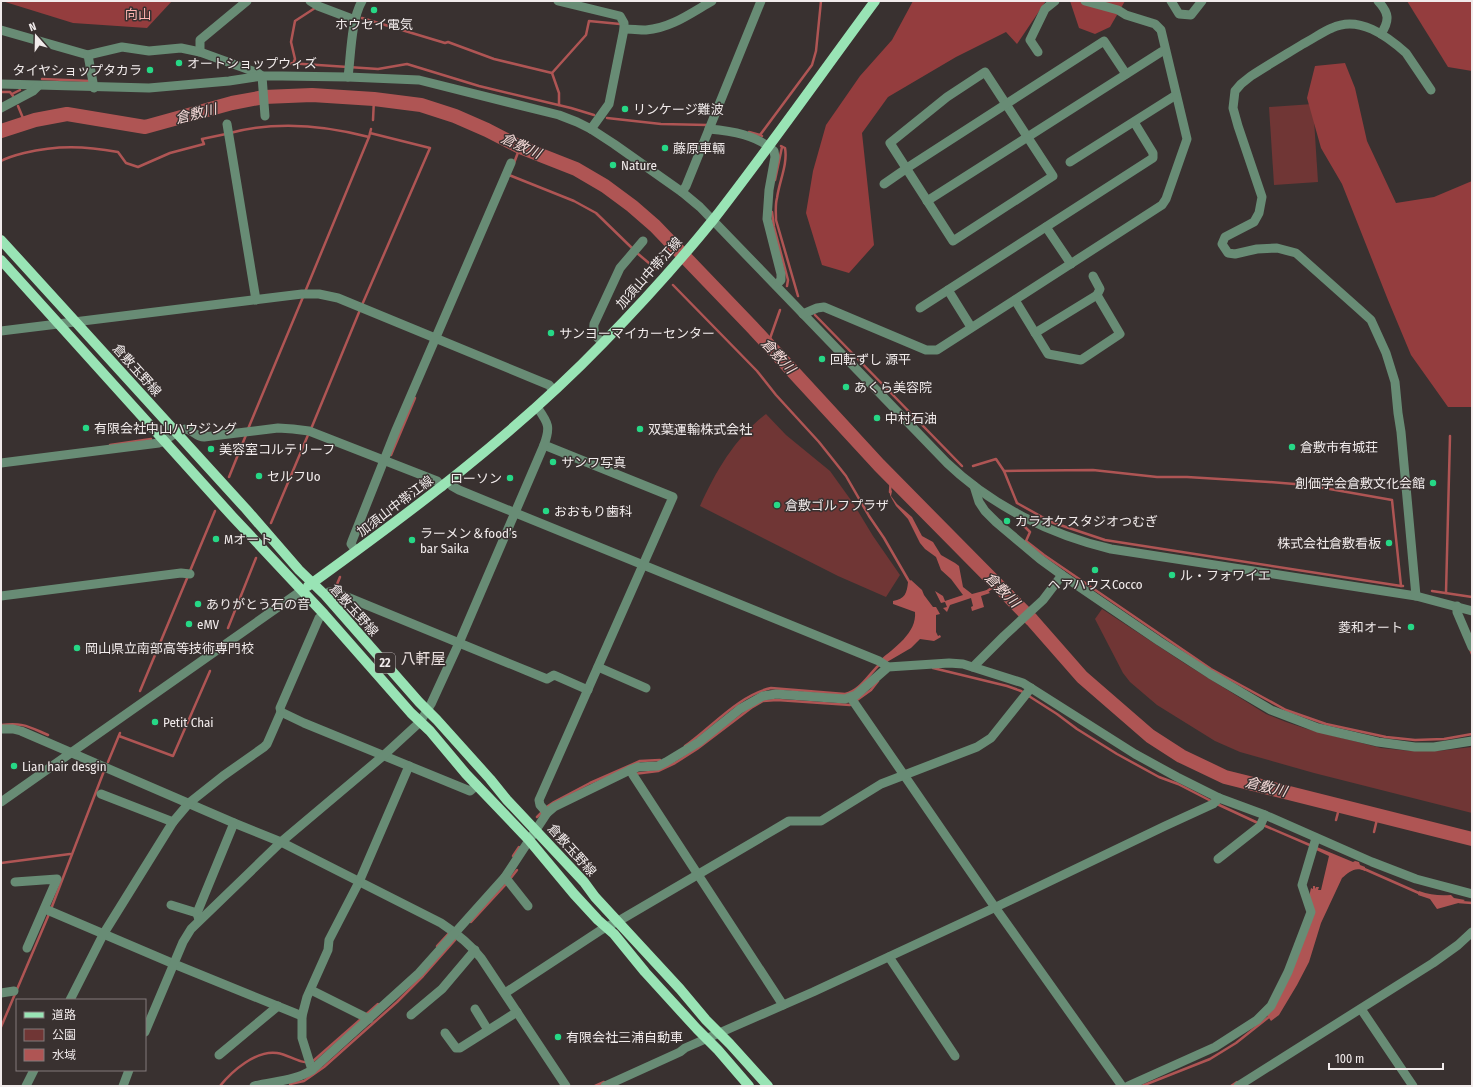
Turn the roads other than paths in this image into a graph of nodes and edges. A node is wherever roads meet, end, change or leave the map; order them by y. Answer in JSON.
{"nodes":[{"id":1,"x":247,"y":1,"type":"edge"},
{"id":2,"x":310,"y":1,"type":"edge"},
{"id":3,"x":362,"y":1,"type":"edge"},
{"id":4,"x":558,"y":1,"type":"edge"},
{"id":5,"x":712,"y":1,"type":"edge"},
{"id":6,"x":761,"y":1,"type":"edge"},
{"id":7,"x":875,"y":1,"type":"edge"},
{"id":8,"x":1055,"y":1,"type":"edge"},
{"id":9,"x":1085,"y":1,"type":"edge"},
{"id":10,"x":1171,"y":1,"type":"edge"},
{"id":11,"x":1202,"y":1,"type":"edge"},
{"id":12,"x":1378,"y":1,"type":"edge"},
{"id":13,"x":355,"y":20,"type":"junction"},
{"id":14,"x":624,"y":29,"type":"junction"},
{"id":15,"x":1,"y":30,"type":"edge"},
{"id":16,"x":1381,"y":34,"type":"junction"},
{"id":17,"x":1165,"y":50,"type":"junction"},
{"id":18,"x":200,"y":52,"type":"junction"},
{"id":19,"x":1038,"y":52,"type":"dead end"},
{"id":20,"x":88,"y":55,"type":"junction"},
{"id":21,"x":349,"y":70,"type":"junction"},
{"id":22,"x":1126,"y":74,"type":"junction"},
{"id":23,"x":263,"y":80,"type":"junction"},
{"id":24,"x":1,"y":84,"type":"edge"},
{"id":25,"x":38,"y":86,"type":"junction"},
{"id":26,"x":94,"y":88,"type":"junction"},
{"id":27,"x":1431,"y":90,"type":"dead end"},
{"id":28,"x":1176,"y":95,"type":"junction"},
{"id":29,"x":1006,"y":104,"type":"junction"},
{"id":30,"x":1,"y":108,"type":"edge"},
{"id":31,"x":265,"y":115,"type":"dead end"},
{"id":32,"x":1134,"y":122,"type":"junction"},
{"id":33,"x":710,"y":126,"type":"junction"},
{"id":34,"x":591,"y":129,"type":"junction"},
{"id":35,"x":229,"y":130,"type":"dead end"},
{"id":36,"x":1028,"y":137,"type":"junction"},
{"id":37,"x":768,"y":146,"type":"junction"},
{"id":38,"x":1070,"y":162,"type":"dead end"},
{"id":39,"x":511,"y":163,"type":"dead end"},
{"id":40,"x":906,"y":169,"type":"junction"},
{"id":41,"x":885,"y":185,"type":"dead end"},
{"id":42,"x":682,"y":192,"type":"junction"},
{"id":43,"x":927,"y":200,"type":"junction"},
{"id":44,"x":712,"y":220,"type":"junction"},
{"id":45,"x":1046,"y":226,"type":"junction"},
{"id":46,"x":1,"y":240,"type":"edge"},
{"id":47,"x":638,"y":247,"type":"dead end"},
{"id":48,"x":1,"y":260,"type":"edge"},
{"id":49,"x":1071,"y":264,"type":"junction"},
{"id":50,"x":1093,"y":276,"type":"dead end"},
{"id":51,"x":776,"y":286,"type":"junction"},
{"id":52,"x":948,"y":290,"type":"junction"},
{"id":53,"x":1097,"y":295,"type":"junction"},
{"id":54,"x":256,"y":300,"type":"junction"},
{"id":55,"x":1015,"y":300,"type":"junction"},
{"id":56,"x":920,"y":308,"type":"dead end"},
{"id":57,"x":803,"y":314,"type":"junction"},
{"id":58,"x":75,"y":321,"type":"junction"},
{"id":59,"x":58,"y":324,"type":"junction"},
{"id":60,"x":971,"y":327,"type":"junction"},
{"id":61,"x":1,"y":331,"type":"edge"},
{"id":62,"x":1035,"y":334,"type":"junction"},
{"id":63,"x":438,"y":340,"type":"junction"},
{"id":64,"x":603,"y":343,"type":"junction"},
{"id":65,"x":554,"y":391,"type":"junction"},
{"id":66,"x":537,"y":407,"type":"junction"},
{"id":67,"x":176,"y":433,"type":"junction"},
{"id":68,"x":165,"y":441,"type":"junction"},
{"id":69,"x":544,"y":445,"type":"junction"},
{"id":70,"x":387,"y":462,"type":"junction"},
{"id":71,"x":1,"y":463,"type":"edge"},
{"id":72,"x":445,"y":484,"type":"junction"},
{"id":73,"x":974,"y":486,"type":"junction"},
{"id":74,"x":514,"y":513,"type":"junction"},
{"id":75,"x":356,"y":551,"type":"junction"},
{"id":76,"x":643,"y":565,"type":"junction"},
{"id":77,"x":189,"y":573,"type":"dead end"},
{"id":78,"x":1062,"y":575,"type":"junction"},
{"id":79,"x":312,"y":583,"type":"junction"},
{"id":80,"x":301,"y":591,"type":"junction"},
{"id":81,"x":329,"y":592,"type":"dead end"},
{"id":82,"x":1,"y":596,"type":"edge"},
{"id":83,"x":1416,"y":596,"type":"junction"},
{"id":84,"x":1457,"y":606,"type":"junction"},
{"id":85,"x":1472,"y":611,"type":"edge"},
{"id":86,"x":324,"y":614,"type":"junction"},
{"id":87,"x":459,"y":643,"type":"junction"},
{"id":88,"x":1472,"y":647,"type":"edge"},
{"id":89,"x":883,"y":664,"type":"junction"},
{"id":90,"x":598,"y":666,"type":"junction"},
{"id":91,"x":973,"y":667,"type":"junction"},
{"id":92,"x":646,"y":688,"type":"dead end"},
{"id":93,"x":588,"y":690,"type":"junction"},
{"id":94,"x":1028,"y":692,"type":"junction"},
{"id":95,"x":853,"y":701,"type":"junction"},
{"id":96,"x":427,"y":710,"type":"junction"},
{"id":97,"x":281,"y":712,"type":"junction"},
{"id":98,"x":420,"y":722,"type":"junction"},
{"id":99,"x":1,"y":729,"type":"edge"},
{"id":100,"x":1472,"y":742,"type":"edge"},
{"id":101,"x":71,"y":753,"type":"junction"},
{"id":102,"x":383,"y":756,"type":"junction"},
{"id":103,"x":409,"y":766,"type":"junction"},
{"id":104,"x":631,"y":773,"type":"junction"},
{"id":105,"x":904,"y":775,"type":"junction"},
{"id":106,"x":477,"y":785,"type":"junction"},
{"id":107,"x":101,"y":794,"type":"dead end"},
{"id":108,"x":1216,"y":801,"type":"junction"},
{"id":109,"x":1,"y":802,"type":"edge"},
{"id":110,"x":189,"y":803,"type":"junction"},
{"id":111,"x":545,"y":810,"type":"junction"},
{"id":112,"x":1262,"y":821,"type":"junction"},
{"id":113,"x":173,"y":822,"type":"junction"},
{"id":114,"x":234,"y":823,"type":"junction"},
{"id":115,"x":536,"y":830,"type":"junction"},
{"id":116,"x":529,"y":840,"type":"junction"},
{"id":117,"x":281,"y":842,"type":"junction"},
{"id":118,"x":1314,"y":844,"type":"junction"},
{"id":119,"x":1218,"y":859,"type":"dead end"},
{"id":120,"x":698,"y":874,"type":"junction"},
{"id":121,"x":508,"y":880,"type":"junction"},
{"id":122,"x":15,"y":882,"type":"dead end"},
{"id":123,"x":359,"y":882,"type":"junction"},
{"id":124,"x":1472,"y":894,"type":"edge"},
{"id":125,"x":171,"y":905,"type":"dead end"},
{"id":126,"x":994,"y":905,"type":"junction"},
{"id":127,"x":528,"y":906,"type":"dead end"},
{"id":128,"x":45,"y":909,"type":"junction"},
{"id":129,"x":198,"y":916,"type":"junction"},
{"id":130,"x":618,"y":921,"type":"junction"},
{"id":131,"x":607,"y":927,"type":"junction"},
{"id":132,"x":452,"y":930,"type":"junction"},
{"id":133,"x":1472,"y":933,"type":"edge"},
{"id":134,"x":105,"y":934,"type":"junction"},
{"id":135,"x":27,"y":948,"type":"dead end"},
{"id":136,"x":475,"y":950,"type":"junction"},
{"id":137,"x":889,"y":957,"type":"junction"},
{"id":138,"x":174,"y":964,"type":"junction"},
{"id":139,"x":310,"y":990,"type":"junction"},
{"id":140,"x":14,"y":991,"type":"dead end"},
{"id":141,"x":1,"y":993,"type":"edge"},
{"id":142,"x":505,"y":993,"type":"junction"},
{"id":143,"x":71,"y":999,"type":"edge"},
{"id":144,"x":782,"y":1003,"type":"junction"},
{"id":145,"x":278,"y":1006,"type":"junction"},
{"id":146,"x":1361,"y":1009,"type":"junction"},
{"id":147,"x":475,"y":1010,"type":"dead end"},
{"id":148,"x":517,"y":1012,"type":"junction"},
{"id":149,"x":302,"y":1016,"type":"junction"},
{"id":150,"x":411,"y":1016,"type":"dead end"},
{"id":151,"x":366,"y":1017,"type":"junction"},
{"id":152,"x":146,"y":1030,"type":"edge"},
{"id":153,"x":488,"y":1030,"type":"junction"},
{"id":154,"x":445,"y":1033,"type":"dead end"},
{"id":155,"x":719,"y":1033,"type":"junction"},
{"id":156,"x":707,"y":1038,"type":"junction"},
{"id":157,"x":219,"y":1055,"type":"dead end"},
{"id":158,"x":955,"y":1056,"type":"dead end"},
{"id":159,"x":311,"y":1065,"type":"junction"},
{"id":160,"x":34,"y":1071,"type":"edge"},
{"id":161,"x":129,"y":1071,"type":"edge"},
{"id":162,"x":277,"y":1084,"type":"edge"},
{"id":163,"x":26,"y":1086,"type":"edge"},
{"id":164,"x":123,"y":1086,"type":"edge"},
{"id":165,"x":254,"y":1086,"type":"edge"},
{"id":166,"x":566,"y":1086,"type":"edge"},
{"id":167,"x":605,"y":1086,"type":"edge"},
{"id":168,"x":749,"y":1086,"type":"edge"},
{"id":169,"x":768,"y":1086,"type":"edge"},
{"id":170,"x":1122,"y":1086,"type":"edge"},
{"id":171,"x":1128,"y":1086,"type":"edge"},
{"id":172,"x":1238,"y":1086,"type":"edge"},
{"id":173,"x":1413,"y":1086,"type":"edge"}],
"edges":[{"from":1,"to":18,"type":"street"},
{"from":2,"to":13,"type":"street"},
{"from":3,"to":13,"type":"street"},
{"from":4,"to":14,"type":"street"},
{"from":5,"to":14,"type":"street"},
{"from":6,"to":33,"type":"street"},
{"from":7,"to":37,"type":"main road","name":"加須山中帯江線"},
{"from":8,"to":19,"type":"street"},
{"from":9,"to":17,"type":"street"},
{"from":10,"to":11,"type":"street"},
{"from":12,"to":16,"type":"street"},
{"from":13,"to":21,"type":"street"},
{"from":14,"to":34,"type":"street"},
{"from":15,"to":20,"type":"street"},
{"from":16,"to":27,"type":"street"},
{"from":16,"to":83,"type":"street"},
{"from":17,"to":22,"type":"street"},
{"from":17,"to":28,"type":"street"},
{"from":18,"to":20,"type":"street"},
{"from":18,"to":23,"type":"street"},
{"from":20,"to":26,"type":"street"},
{"from":21,"to":23,"type":"street"},
{"from":21,"to":34,"type":"street"},
{"from":22,"to":29,"type":"street"},
{"from":22,"to":36,"type":"street"},
{"from":23,"to":26,"type":"street"},
{"from":23,"to":31,"type":"street"},
{"from":24,"to":25,"type":"street"},
{"from":25,"to":26,"type":"street"},
{"from":25,"to":30,"type":"street"},
{"from":28,"to":32,"type":"street"},
{"from":28,"to":49,"type":"street"},
{"from":29,"to":36,"type":"street"},
{"from":29,"to":40,"type":"street"},
{"from":29,"to":40,"type":"street"},
{"from":32,"to":38,"type":"street"},
{"from":32,"to":45,"type":"street"},
{"from":33,"to":37,"type":"street"},
{"from":33,"to":42,"type":"street"},
{"from":34,"to":42,"type":"street"},
{"from":35,"to":54,"type":"street"},
{"from":36,"to":43,"type":"street"},
{"from":36,"to":43,"type":"street"},
{"from":37,"to":44,"type":"main road","name":"加須山中帯江線"},
{"from":37,"to":51,"type":"street"},
{"from":39,"to":63,"type":"street"},
{"from":40,"to":41,"type":"street"},
{"from":40,"to":43,"type":"street"},
{"from":42,"to":44,"type":"street"},
{"from":44,"to":51,"type":"street"},
{"from":44,"to":64,"type":"main road","name":"加須山中帯江線"},
{"from":45,"to":49,"type":"street"},
{"from":45,"to":52,"type":"street"},
{"from":46,"to":58,"type":"main road","name":"倉敷玉野線","number":"22"},
{"from":47,"to":64,"type":"street"},
{"from":48,"to":59,"type":"main road","name":"倉敷玉野線","number":"22"},
{"from":49,"to":55,"type":"street"},
{"from":50,"to":53,"type":"street"},
{"from":51,"to":57,"type":"street"},
{"from":52,"to":56,"type":"street"},
{"from":52,"to":60,"type":"street"},
{"from":53,"to":62,"type":"street"},
{"from":53,"to":62,"type":"street"},
{"from":54,"to":58,"type":"street"},
{"from":54,"to":63,"type":"street"},
{"from":55,"to":60,"type":"street"},
{"from":55,"to":62,"type":"street"},
{"from":57,"to":60,"type":"street"},
{"from":57,"to":73,"type":"street"},
{"from":58,"to":59,"type":"street"},
{"from":58,"to":67,"type":"main road","name":"倉敷玉野線","number":"22"},
{"from":59,"to":61,"type":"street"},
{"from":59,"to":68,"type":"main road","name":"倉敷玉野線","number":"22"},
{"from":63,"to":65,"type":"street"},
{"from":63,"to":70,"type":"street"},
{"from":64,"to":65,"type":"main road","name":"加須山中帯江線"},
{"from":65,"to":66,"type":"main road","name":"加須山中帯江線"},
{"from":66,"to":69,"type":"street"},
{"from":66,"to":72,"type":"main road","name":"加須山中帯江線"},
{"from":67,"to":68,"type":"street"},
{"from":67,"to":70,"type":"street"},
{"from":67,"to":79,"type":"main road","name":"倉敷玉野線","number":"22"},
{"from":68,"to":71,"type":"street"},
{"from":68,"to":80,"type":"main road","name":"倉敷玉野線","number":"22"},
{"from":69,"to":74,"type":"street"},
{"from":69,"to":76,"type":"street"},
{"from":70,"to":72,"type":"street"},
{"from":70,"to":75,"type":"street"},
{"from":72,"to":74,"type":"street"},
{"from":72,"to":75,"type":"main road","name":"加須山中帯江線"},
{"from":73,"to":78,"type":"street"},
{"from":73,"to":83,"type":"street"},
{"from":74,"to":76,"type":"street"},
{"from":74,"to":87,"type":"street"},
{"from":75,"to":79,"type":"main road","name":"加須山中帯江線"},
{"from":76,"to":89,"type":"street"},
{"from":76,"to":90,"type":"street"},
{"from":77,"to":82,"type":"street"},
{"from":78,"to":91,"type":"street"},
{"from":78,"to":100,"type":"street"},
{"from":79,"to":80,"type":"main road","name":"加須山中帯江線"},
{"from":79,"to":96,"type":"main road","name":"倉敷玉野線","number":"22"},
{"from":80,"to":86,"type":"main road","name":"倉敷玉野線","number":"22"},
{"from":80,"to":101,"type":"street"},
{"from":81,"to":87,"type":"street"},
{"from":83,"to":84,"type":"street"},
{"from":84,"to":85,"type":"street"},
{"from":84,"to":88,"type":"street"},
{"from":86,"to":97,"type":"street"},
{"from":86,"to":98,"type":"main road","name":"倉敷玉野線","number":"22"},
{"from":87,"to":93,"type":"street"},
{"from":87,"to":96,"type":"street"},
{"from":89,"to":91,"type":"street"},
{"from":89,"to":95,"type":"street"},
{"from":90,"to":92,"type":"street"},
{"from":90,"to":93,"type":"street"},
{"from":91,"to":94,"type":"street"},
{"from":93,"to":111,"type":"street"},
{"from":94,"to":105,"type":"street"},
{"from":94,"to":108,"type":"street"},
{"from":95,"to":104,"type":"street"},
{"from":95,"to":105,"type":"street"},
{"from":96,"to":98,"type":"street"},
{"from":96,"to":115,"type":"main road","name":"倉敷玉野線","number":"22"},
{"from":97,"to":102,"type":"street"},
{"from":97,"to":110,"type":"street"},
{"from":98,"to":102,"type":"street"},
{"from":98,"to":106,"type":"main road","name":"倉敷玉野線","number":"22"},
{"from":99,"to":101,"type":"street"},
{"from":101,"to":109,"type":"street"},
{"from":101,"to":110,"type":"street"},
{"from":102,"to":103,"type":"street"},
{"from":102,"to":117,"type":"street"},
{"from":103,"to":106,"type":"street"},
{"from":103,"to":123,"type":"street"},
{"from":104,"to":111,"type":"street"},
{"from":104,"to":120,"type":"street"},
{"from":105,"to":120,"type":"street"},
{"from":105,"to":126,"type":"street"},
{"from":106,"to":116,"type":"main road","name":"倉敷玉野線","number":"22"},
{"from":107,"to":113,"type":"street"},
{"from":108,"to":112,"type":"street"},
{"from":108,"to":126,"type":"street"},
{"from":110,"to":113,"type":"street"},
{"from":110,"to":114,"type":"street"},
{"from":111,"to":115,"type":"street"},
{"from":112,"to":118,"type":"street"},
{"from":112,"to":119,"type":"street"},
{"from":113,"to":134,"type":"street"},
{"from":114,"to":117,"type":"street"},
{"from":114,"to":129,"type":"street"},
{"from":115,"to":116,"type":"street"},
{"from":115,"to":130,"type":"main road","name":"倉敷玉野線","number":"22"},
{"from":116,"to":121,"type":"street"},
{"from":116,"to":131,"type":"main road","name":"倉敷玉野線","number":"22"},
{"from":117,"to":123,"type":"street"},
{"from":117,"to":129,"type":"street"},
{"from":118,"to":124,"type":"street"},
{"from":118,"to":171,"type":"street"},
{"from":120,"to":130,"type":"street"},
{"from":120,"to":144,"type":"street"},
{"from":121,"to":127,"type":"street"},
{"from":121,"to":132,"type":"street"},
{"from":122,"to":128,"type":"street"},
{"from":123,"to":132,"type":"street"},
{"from":123,"to":139,"type":"street"},
{"from":125,"to":129,"type":"street"},
{"from":126,"to":137,"type":"street"},
{"from":126,"to":170,"type":"street"},
{"from":128,"to":134,"type":"street"},
{"from":128,"to":135,"type":"street"},
{"from":129,"to":138,"type":"street"},
{"from":130,"to":131,"type":"street"},
{"from":130,"to":155,"type":"main road","name":"倉敷玉野線","number":"22"},
{"from":131,"to":142,"type":"street"},
{"from":131,"to":156,"type":"main road","name":"倉敷玉野線","number":"22"},
{"from":132,"to":136,"type":"street"},
{"from":132,"to":151,"type":"street"},
{"from":133,"to":146,"type":"street"},
{"from":134,"to":138,"type":"street"},
{"from":134,"to":143,"type":"street"},
{"from":136,"to":142,"type":"street"},
{"from":136,"to":150,"type":"street"},
{"from":137,"to":144,"type":"street"},
{"from":137,"to":158,"type":"street"},
{"from":138,"to":145,"type":"street"},
{"from":138,"to":152,"type":"street"},
{"from":139,"to":149,"type":"street"},
{"from":139,"to":151,"type":"street"},
{"from":140,"to":141,"type":"street"},
{"from":142,"to":148,"type":"street"},
{"from":144,"to":155,"type":"street"},
{"from":145,"to":149,"type":"street"},
{"from":145,"to":157,"type":"street"},
{"from":146,"to":172,"type":"street"},
{"from":146,"to":173,"type":"street"},
{"from":147,"to":153,"type":"street"},
{"from":148,"to":153,"type":"street"},
{"from":148,"to":166,"type":"street"},
{"from":149,"to":159,"type":"street"},
{"from":151,"to":159,"type":"street"},
{"from":153,"to":154,"type":"street"},
{"from":155,"to":156,"type":"street"},
{"from":155,"to":169,"type":"main road","name":"倉敷玉野線","number":"22"},
{"from":156,"to":167,"type":"street"},
{"from":156,"to":168,"type":"main road","name":"倉敷玉野線","number":"22"},
{"from":159,"to":162,"type":"street"},
{"from":160,"to":163,"type":"street"},
{"from":161,"to":164,"type":"street"},
{"from":162,"to":165,"type":"street"}]}
